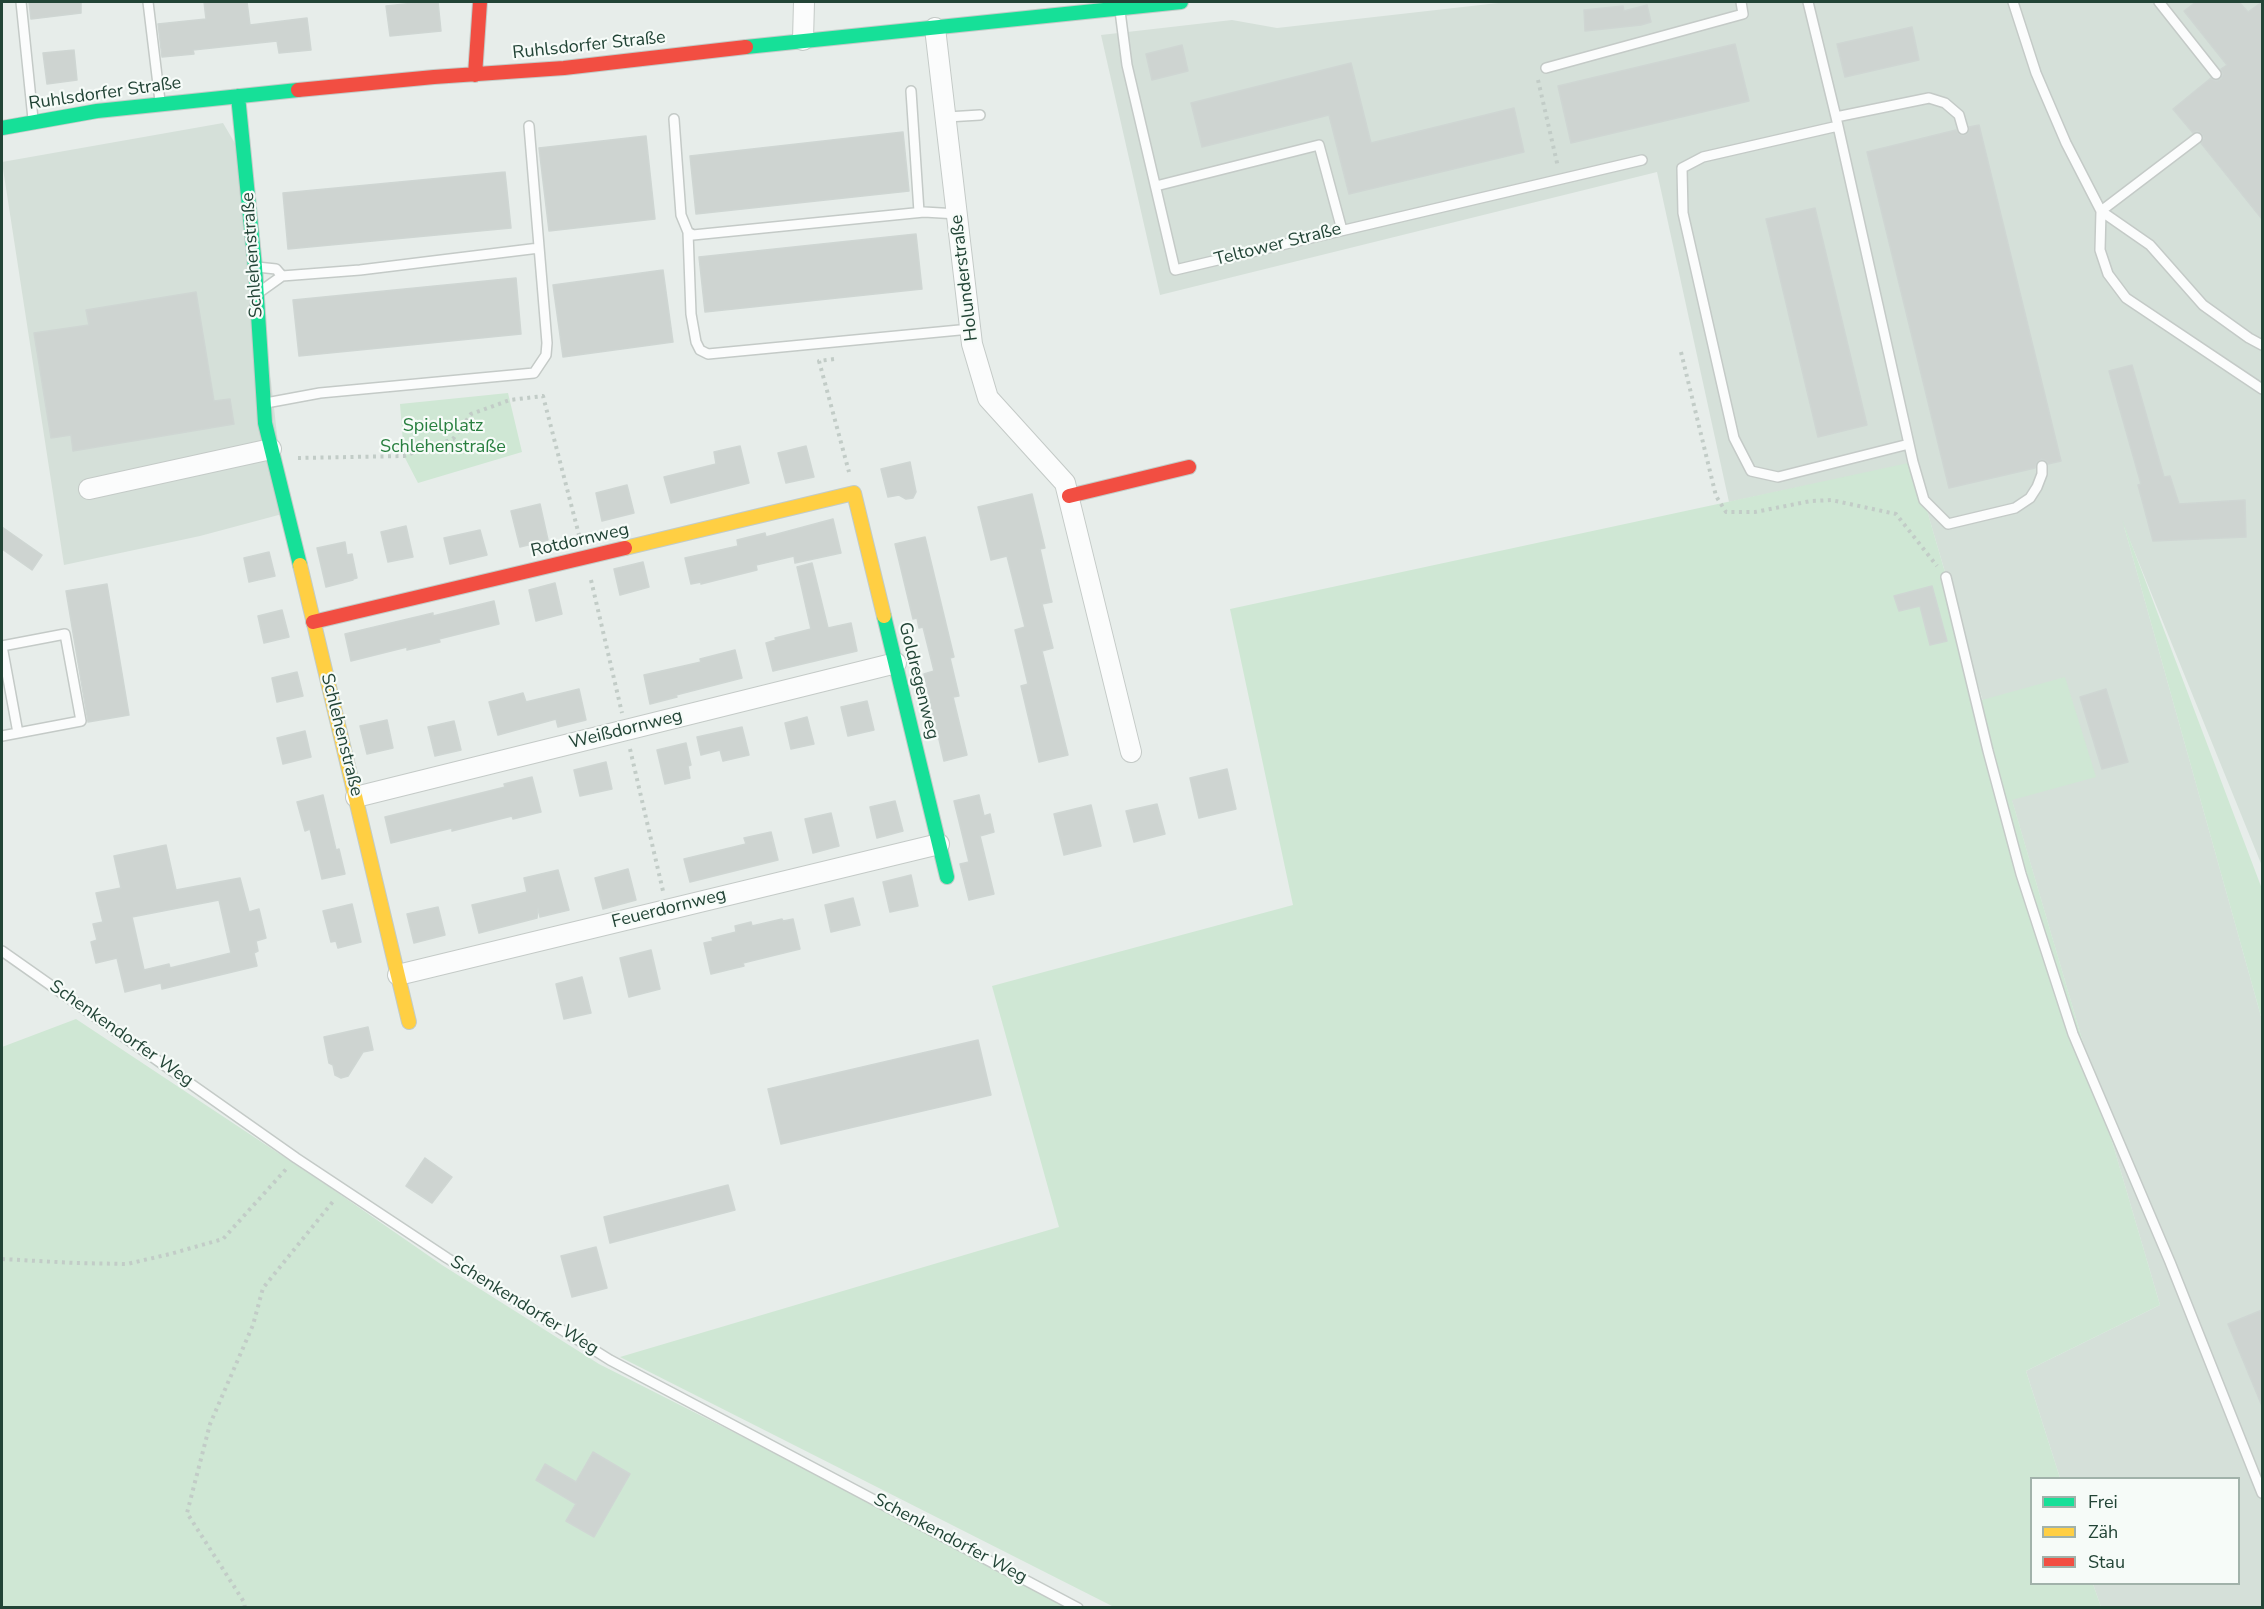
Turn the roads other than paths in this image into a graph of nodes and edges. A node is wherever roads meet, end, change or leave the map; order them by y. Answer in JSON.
{"nodes":[{"id":1,"x":21,"y":2,"type":"edge"},
{"id":2,"x":148,"y":2,"type":"edge"},
{"id":3,"x":480,"y":2,"type":"edge"},
{"id":4,"x":804,"y":2,"type":"edge"},
{"id":5,"x":1180,"y":2,"type":"edge"},
{"id":6,"x":1741,"y":2,"type":"edge"},
{"id":7,"x":1808,"y":2,"type":"edge"},
{"id":8,"x":2013,"y":2,"type":"edge"},
{"id":9,"x":2163,"y":3,"type":"edge"},
{"id":10,"x":1119,"y":9,"type":"junction"},
{"id":11,"x":935,"y":28,"type":"junction"},
{"id":12,"x":803,"y":40,"type":"junction"},
{"id":13,"x":1546,"y":68,"type":"road end"},
{"id":14,"x":2216,"y":74,"type":"dead end"},
{"id":15,"x":476,"y":75,"type":"junction"},
{"id":16,"x":911,"y":92,"type":"dead end"},
{"id":17,"x":238,"y":96,"type":"junction"},
{"id":18,"x":160,"y":104,"type":"junction"},
{"id":19,"x":980,"y":115,"type":"dead end"},
{"id":20,"x":947,"y":117,"type":"junction"},
{"id":21,"x":674,"y":119,"type":"dead end"},
{"id":22,"x":34,"y":121,"type":"junction"},
{"id":23,"x":1837,"y":122,"type":"junction"},
{"id":24,"x":529,"y":126,"type":"dead end"},
{"id":25,"x":2,"y":128,"type":"edge"},
{"id":26,"x":1963,"y":129,"type":"dead end"},
{"id":27,"x":2197,"y":138,"type":"dead end"},
{"id":28,"x":1642,"y":160,"type":"dead end"},
{"id":29,"x":1156,"y":186,"type":"junction"},
{"id":30,"x":919,"y":212,"type":"junction"},
{"id":31,"x":2102,"y":212,"type":"junction"},
{"id":32,"x":958,"y":214,"type":"junction"},
{"id":33,"x":1342,"y":230,"type":"junction"},
{"id":34,"x":688,"y":232,"type":"junction"},
{"id":35,"x":539,"y":249,"type":"junction"},
{"id":36,"x":255,"y":267,"type":"junction"},
{"id":37,"x":282,"y":276,"type":"junction"},
{"id":38,"x":257,"y":294,"type":"junction"},
{"id":39,"x":970,"y":329,"type":"junction"},
{"id":40,"x":2262,"y":345,"type":"edge"},
{"id":41,"x":2262,"y":389,"type":"edge"},
{"id":42,"x":263,"y":404,"type":"junction"},
{"id":43,"x":1909,"y":444,"type":"junction"},
{"id":44,"x":272,"y":454,"type":"junction"},
{"id":45,"x":2042,"y":466,"type":"dead end"},
{"id":46,"x":1189,"y":467,"type":"dead end"},
{"id":47,"x":89,"y":489,"type":"dead end"},
{"id":48,"x":854,"y":493,"type":"joint"},
{"id":49,"x":1069,"y":496,"type":"junction"},
{"id":50,"x":1946,"y":577,"type":"road end"},
{"id":51,"x":313,"y":622,"type":"junction"},
{"id":52,"x":896,"y":663,"type":"junction"},
{"id":53,"x":18,"y":733,"type":"junction"},
{"id":54,"x":2,"y":736,"type":"edge"},
{"id":55,"x":1131,"y":752,"type":"dead end"},
{"id":56,"x":356,"y":797,"type":"junction"},
{"id":57,"x":939,"y":843,"type":"junction"},
{"id":58,"x":948,"y":877,"type":"dead end"},
{"id":59,"x":2,"y":951,"type":"edge"},
{"id":60,"x":398,"y":975,"type":"junction"},
{"id":61,"x":409,"y":1022,"type":"dead end"},
{"id":62,"x":2262,"y":1493,"type":"edge"},
{"id":63,"x":1078,"y":1608,"type":"edge"}],
"edges":[{"from":1,"to":22,"type":"lane"},
{"from":2,"to":18,"type":"lane"},
{"from":3,"to":15,"type":"street"},
{"from":4,"to":12,"type":"street"},
{"from":5,"to":10,"type":"street","name":"Ruhlsdorfer Straße"},
{"from":6,"to":13,"type":"lane"},
{"from":7,"to":23,"type":"lane"},
{"from":8,"to":31,"type":"lane"},
{"from":9,"to":14,"type":"lane"},
{"from":10,"to":11,"type":"street","name":"Ruhlsdorfer Straße"},
{"from":10,"to":29,"type":"lane","name":"Teltower Straße"},
{"from":11,"to":12,"type":"street","name":"Ruhlsdorfer Straße"},
{"from":11,"to":20,"type":"street","name":"Holunderstraße"},
{"from":12,"to":15,"type":"street","name":"Ruhlsdorfer Straße"},
{"from":15,"to":17,"type":"street","name":"Ruhlsdorfer Straße"},
{"from":16,"to":30,"type":"lane"},
{"from":17,"to":18,"type":"street","name":"Ruhlsdorfer Straße"},
{"from":17,"to":36,"type":"street","name":"Schlehenstraße"},
{"from":18,"to":22,"type":"street","name":"Ruhlsdorfer Straße"},
{"from":19,"to":20,"type":"lane"},
{"from":20,"to":32,"type":"street","name":"Holunderstraße"},
{"from":21,"to":34,"type":"lane"},
{"from":22,"to":25,"type":"street","name":"Ruhlsdorfer Straße"},
{"from":23,"to":26,"type":"lane"},
{"from":23,"to":43,"type":"lane"},
{"from":23,"to":43,"type":"lane"},
{"from":24,"to":35,"type":"lane"},
{"from":27,"to":31,"type":"lane"},
{"from":28,"to":33,"type":"lane","name":"Teltower Straße"},
{"from":29,"to":33,"type":"lane"},
{"from":29,"to":33,"type":"lane","name":"Teltower Straße"},
{"from":30,"to":32,"type":"lane"},
{"from":30,"to":34,"type":"lane"},
{"from":31,"to":40,"type":"lane"},
{"from":31,"to":41,"type":"lane"},
{"from":32,"to":39,"type":"street","name":"Holunderstraße"},
{"from":34,"to":39,"type":"lane"},
{"from":35,"to":37,"type":"lane"},
{"from":35,"to":42,"type":"lane"},
{"from":36,"to":37,"type":"lane"},
{"from":36,"to":38,"type":"street","name":"Schlehenstraße"},
{"from":37,"to":38,"type":"lane"},
{"from":38,"to":42,"type":"street","name":"Schlehenstraße"},
{"from":39,"to":49,"type":"street","name":"Holunderstraße"},
{"from":42,"to":44,"type":"street","name":"Schlehenstraße"},
{"from":43,"to":45,"type":"lane"},
{"from":44,"to":47,"type":"street"},
{"from":44,"to":51,"type":"street","name":"Schlehenstraße"},
{"from":46,"to":49,"type":"street"},
{"from":48,"to":51,"type":"street","name":"Rotdornweg"},
{"from":48,"to":52,"type":"street","name":"Goldregenweg"},
{"from":49,"to":55,"type":"street","name":"Holunderstraße"},
{"from":50,"to":62,"type":"lane"},
{"from":51,"to":56,"type":"street","name":"Schlehenstraße"},
{"from":52,"to":56,"type":"street","name":"Weißdornweg"},
{"from":52,"to":57,"type":"street","name":"Goldregenweg"},
{"from":53,"to":53,"type":"lane"},
{"from":53,"to":54,"type":"lane"},
{"from":56,"to":60,"type":"street","name":"Schlehenstraße"},
{"from":57,"to":58,"type":"street","name":"Goldregenweg"},
{"from":57,"to":60,"type":"street","name":"Feuerdornweg"},
{"from":59,"to":63,"type":"lane","name":"Schenkendorfer Weg"},
{"from":60,"to":61,"type":"street","name":"Schlehenstraße"}]}
